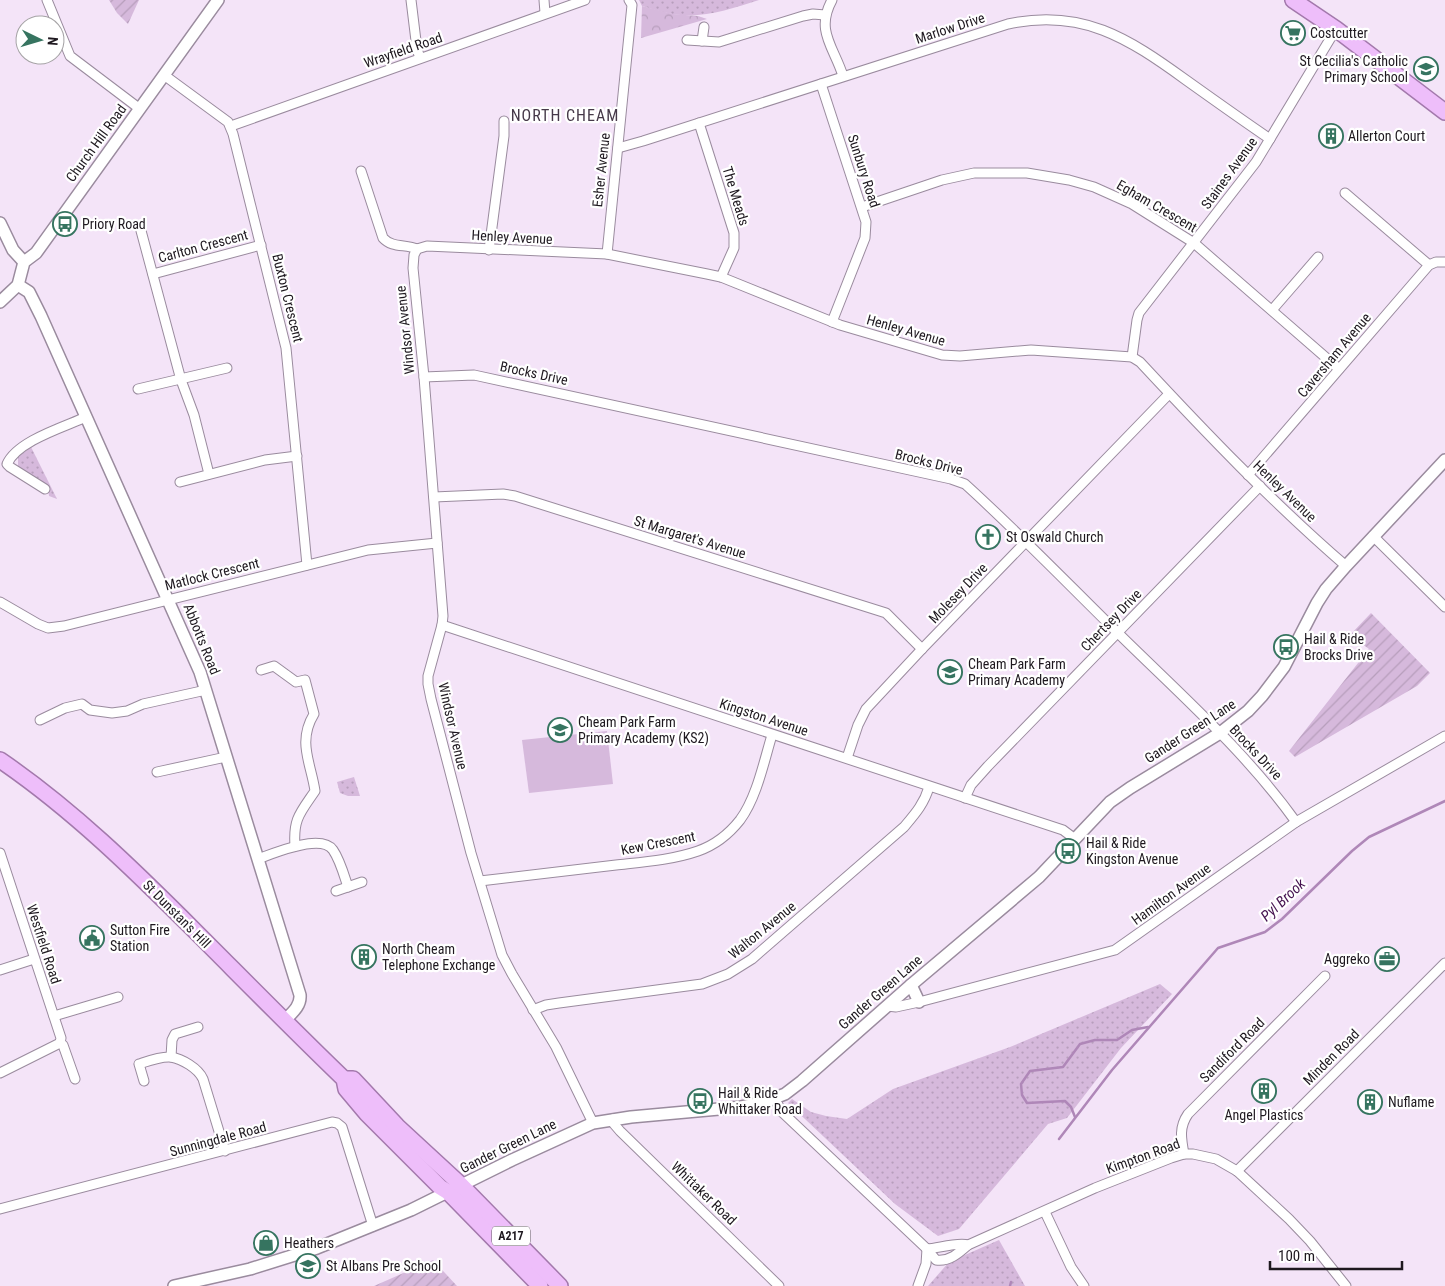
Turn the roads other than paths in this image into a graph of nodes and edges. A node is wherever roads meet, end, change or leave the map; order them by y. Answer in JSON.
{"nodes":[{"id":1,"x":47,"y":0,"type":"edge"},
{"id":2,"x":218,"y":0,"type":"edge"},
{"id":3,"x":411,"y":0,"type":"edge"},
{"id":4,"x":544,"y":0,"type":"edge"},
{"id":5,"x":585,"y":0,"type":"edge"},
{"id":6,"x":629,"y":0,"type":"edge"},
{"id":7,"x":832,"y":0,"type":"edge"},
{"id":8,"x":1293,"y":0,"type":"edge"},
{"id":9,"x":545,"y":13,"type":"junction"},
{"id":10,"x":825,"y":15,"type":"junction"},
{"id":11,"x":704,"y":27,"type":"dead end"},
{"id":12,"x":1336,"y":29,"type":"junction"},
{"id":13,"x":688,"y":40,"type":"dead end"},
{"id":14,"x":702,"y":42,"type":"junction"},
{"id":15,"x":420,"y":58,"type":"junction"},
{"id":16,"x":164,"y":75,"type":"junction"},
{"id":17,"x":843,"y":76,"type":"junction"},
{"id":18,"x":821,"y":84,"type":"junction"},
{"id":19,"x":140,"y":109,"type":"junction"},
{"id":20,"x":1445,"y":112,"type":"edge"},
{"id":21,"x":504,"y":121,"type":"dead end"},
{"id":22,"x":699,"y":123,"type":"junction"},
{"id":23,"x":231,"y":126,"type":"junction"},
{"id":24,"x":1270,"y":140,"type":"junction"},
{"id":25,"x":618,"y":148,"type":"junction"},
{"id":26,"x":361,"y":171,"type":"dead end"},
{"id":27,"x":1345,"y":192,"type":"dead end"},
{"id":28,"x":862,"y":207,"type":"junction"},
{"id":29,"x":0,"y":223,"type":"edge"},
{"id":30,"x":140,"y":227,"type":"dead end"},
{"id":31,"x":1194,"y":243,"type":"junction"},
{"id":32,"x":261,"y":245,"type":"junction"},
{"id":33,"x":417,"y":249,"type":"junction"},
{"id":34,"x":489,"y":250,"type":"junction"},
{"id":35,"x":607,"y":254,"type":"junction"},
{"id":36,"x":1318,"y":257,"type":"dead end"},
{"id":37,"x":24,"y":262,"type":"junction"},
{"id":38,"x":1445,"y":262,"type":"edge"},
{"id":39,"x":1428,"y":265,"type":"junction"},
{"id":40,"x":153,"y":274,"type":"junction"},
{"id":41,"x":722,"y":277,"type":"junction"},
{"id":42,"x":18,"y":286,"type":"junction"},
{"id":43,"x":0,"y":302,"type":"edge"},
{"id":44,"x":1272,"y":310,"type":"junction"},
{"id":45,"x":832,"y":322,"type":"junction"},
{"id":46,"x":1132,"y":357,"type":"junction"},
{"id":47,"x":227,"y":368,"type":"dead end"},
{"id":48,"x":1339,"y":369,"type":"junction"},
{"id":49,"x":424,"y":377,"type":"junction"},
{"id":50,"x":181,"y":380,"type":"junction"},
{"id":51,"x":138,"y":388,"type":"dead end"},
{"id":52,"x":1169,"y":394,"type":"junction"},
{"id":53,"x":86,"y":417,"type":"junction"},
{"id":54,"x":297,"y":456,"type":"junction"},
{"id":55,"x":1445,"y":460,"type":"edge"},
{"id":56,"x":4,"y":465,"type":"edge"},
{"id":57,"x":209,"y":474,"type":"junction"},
{"id":58,"x":1248,"y":475,"type":"junction"},
{"id":59,"x":180,"y":482,"type":"dead end"},
{"id":60,"x":1260,"y":486,"type":"junction"},
{"id":61,"x":45,"y":489,"type":"dead end"},
{"id":62,"x":434,"y":498,"type":"junction"},
{"id":63,"x":1373,"y":536,"type":"junction"},
{"id":64,"x":1027,"y":542,"type":"junction"},
{"id":65,"x":437,"y":543,"type":"junction"},
{"id":66,"x":306,"y":565,"type":"junction"},
{"id":67,"x":1346,"y":566,"type":"junction"},
{"id":68,"x":169,"y":599,"type":"junction"},
{"id":69,"x":0,"y":602,"type":"edge"},
{"id":70,"x":1445,"y":607,"type":"edge"},
{"id":71,"x":442,"y":625,"type":"junction"},
{"id":72,"x":1118,"y":633,"type":"junction"},
{"id":73,"x":922,"y":649,"type":"junction"},
{"id":74,"x":261,"y":670,"type":"dead end"},
{"id":75,"x":206,"y":690,"type":"junction"},
{"id":76,"x":40,"y":720,"type":"dead end"},
{"id":77,"x":1220,"y":733,"type":"junction"},
{"id":78,"x":772,"y":735,"type":"junction"},
{"id":79,"x":1445,"y":736,"type":"edge"},
{"id":80,"x":226,"y":758,"type":"junction"},
{"id":81,"x":847,"y":758,"type":"junction"},
{"id":82,"x":0,"y":760,"type":"edge"},
{"id":83,"x":157,"y":772,"type":"dead end"},
{"id":84,"x":929,"y":787,"type":"junction"},
{"id":85,"x":964,"y":798,"type":"junction"},
{"id":86,"x":1296,"y":822,"type":"junction"},
{"id":87,"x":1075,"y":838,"type":"junction"},
{"id":88,"x":295,"y":846,"type":"junction"},
{"id":89,"x":0,"y":853,"type":"edge"},
{"id":90,"x":258,"y":859,"type":"junction"},
{"id":91,"x":480,"y":881,"type":"junction"},
{"id":92,"x":362,"y":882,"type":"dead end"},
{"id":93,"x":348,"y":887,"type":"junction"},
{"id":94,"x":336,"y":891,"type":"dead end"},
{"id":95,"x":34,"y":959,"type":"junction"},
{"id":96,"x":1445,"y":963,"type":"edge"},
{"id":97,"x":0,"y":970,"type":"edge"},
{"id":98,"x":1325,"y":976,"type":"dead end"},
{"id":99,"x":911,"y":984,"type":"junction"},
{"id":100,"x":118,"y":997,"type":"dead end"},
{"id":101,"x":919,"y":1002,"type":"junction"},
{"id":102,"x":887,"y":1006,"type":"junction"},
{"id":103,"x":533,"y":1010,"type":"junction"},
{"id":104,"x":54,"y":1016,"type":"junction"},
{"id":105,"x":284,"y":1021,"type":"junction"},
{"id":106,"x":198,"y":1027,"type":"dead end"},
{"id":107,"x":60,"y":1042,"type":"junction"},
{"id":108,"x":171,"y":1057,"type":"junction"},
{"id":109,"x":0,"y":1073,"type":"edge"},
{"id":110,"x":75,"y":1079,"type":"dead end"},
{"id":111,"x":144,"y":1081,"type":"dead end"},
{"id":112,"x":774,"y":1098,"type":"junction"},
{"id":113,"x":613,"y":1119,"type":"junction"},
{"id":114,"x":593,"y":1123,"type":"junction"},
{"id":115,"x":224,"y":1151,"type":"junction"},
{"id":116,"x":1184,"y":1154,"type":"junction"},
{"id":117,"x":1237,"y":1171,"type":"junction"},
{"id":118,"x":455,"y":1189,"type":"junction"},
{"id":119,"x":0,"y":1209,"type":"edge"},
{"id":120,"x":1045,"y":1212,"type":"junction"},
{"id":121,"x":373,"y":1226,"type":"junction"},
{"id":122,"x":927,"y":1249,"type":"junction"},
{"id":123,"x":174,"y":1286,"type":"edge"},
{"id":124,"x":540,"y":1286,"type":"edge"},
{"id":125,"x":560,"y":1286,"type":"edge"},
{"id":126,"x":779,"y":1286,"type":"edge"},
{"id":127,"x":918,"y":1286,"type":"edge"},
{"id":128,"x":1084,"y":1286,"type":"edge"},
{"id":129,"x":1346,"y":1286,"type":"edge"}],
"edges":[{"from":1,"to":19,"type":"street"},
{"from":2,"to":16,"type":"street","name":"Church Hill Road"},
{"from":3,"to":15,"type":"street"},
{"from":4,"to":9,"type":"street"},
{"from":5,"to":9,"type":"street","name":"Wrayfield Road"},
{"from":6,"to":25,"type":"street","name":"Esher Avenue"},
{"from":7,"to":10,"type":"street"},
{"from":8,"to":12,"type":"highway"},
{"from":9,"to":15,"type":"street","name":"Wrayfield Road"},
{"from":10,"to":14,"type":"street"},
{"from":10,"to":17,"type":"street"},
{"from":11,"to":14,"type":"street"},
{"from":12,"to":20,"type":"highway"},
{"from":12,"to":24,"type":"street","name":"Staines Avenue"},
{"from":13,"to":14,"type":"street"},
{"from":15,"to":23,"type":"street","name":"Wrayfield Road"},
{"from":16,"to":19,"type":"street","name":"Church Hill Road"},
{"from":16,"to":23,"type":"street"},
{"from":17,"to":18,"type":"street","name":"Marlow Drive"},
{"from":17,"to":24,"type":"street","name":"Marlow Drive"},
{"from":18,"to":22,"type":"street","name":"Marlow Drive"},
{"from":18,"to":28,"type":"street","name":"Sunbury Road"},
{"from":19,"to":37,"type":"street","name":"Church Hill Road"},
{"from":21,"to":34,"type":"street"},
{"from":22,"to":25,"type":"street","name":"Marlow Drive"},
{"from":22,"to":41,"type":"street","name":"The Meads"},
{"from":23,"to":32,"type":"street","name":"Buxton Crescent"},
{"from":24,"to":31,"type":"street","name":"Staines Avenue"},
{"from":25,"to":35,"type":"street","name":"Esher Avenue"},
{"from":26,"to":33,"type":"street","name":"Henley Avenue"},
{"from":27,"to":39,"type":"street"},
{"from":28,"to":31,"type":"street","name":"Egham Crescent"},
{"from":28,"to":45,"type":"street","name":"Sunbury Road"},
{"from":29,"to":37,"type":"street"},
{"from":30,"to":40,"type":"street","name":"Carlton Crescent"},
{"from":31,"to":44,"type":"street","name":"Egham Crescent"},
{"from":31,"to":46,"type":"street","name":"Staines Avenue"},
{"from":32,"to":40,"type":"street","name":"Carlton Crescent"},
{"from":32,"to":54,"type":"street","name":"Buxton Crescent"},
{"from":33,"to":34,"type":"street","name":"Henley Avenue"},
{"from":33,"to":49,"type":"street","name":"Windsor Avenue"},
{"from":34,"to":35,"type":"street","name":"Henley Avenue"},
{"from":35,"to":41,"type":"street","name":"Henley Avenue"},
{"from":36,"to":44,"type":"street"},
{"from":37,"to":42,"type":"street"},
{"from":38,"to":39,"type":"street"},
{"from":39,"to":48,"type":"street","name":"Caversham Avenue"},
{"from":40,"to":50,"type":"street","name":"Carlton Crescent"},
{"from":41,"to":45,"type":"street","name":"Henley Avenue"},
{"from":42,"to":43,"type":"street"},
{"from":42,"to":53,"type":"street","name":"Abbotts Road"},
{"from":44,"to":48,"type":"street","name":"Egham Crescent"},
{"from":45,"to":46,"type":"street","name":"Henley Avenue"},
{"from":46,"to":52,"type":"street","name":"Henley Avenue"},
{"from":47,"to":50,"type":"street"},
{"from":48,"to":58,"type":"street","name":"Caversham Avenue"},
{"from":49,"to":62,"type":"street","name":"Windsor Avenue"},
{"from":49,"to":64,"type":"street","name":"Brocks Drive"},
{"from":50,"to":51,"type":"street"},
{"from":50,"to":57,"type":"street","name":"Carlton Crescent"},
{"from":52,"to":58,"type":"street","name":"Henley Avenue"},
{"from":52,"to":64,"type":"street","name":"Molesey Drive"},
{"from":53,"to":56,"type":"street"},
{"from":53,"to":68,"type":"street","name":"Abbotts Road"},
{"from":54,"to":57,"type":"street"},
{"from":54,"to":66,"type":"street","name":"Buxton Crescent"},
{"from":55,"to":63,"type":"street","name":"Gander Green Lane"},
{"from":56,"to":61,"type":"street"},
{"from":57,"to":59,"type":"street"},
{"from":58,"to":60,"type":"street","name":"Henley Avenue"},
{"from":60,"to":67,"type":"street","name":"Henley Avenue"},
{"from":60,"to":72,"type":"street","name":"Chertsey Drive"},
{"from":62,"to":65,"type":"street","name":"Windsor Avenue"},
{"from":62,"to":73,"type":"street","name":"St Margaret's Avenue"},
{"from":63,"to":67,"type":"street","name":"Gander Green Lane"},
{"from":63,"to":70,"type":"street"},
{"from":64,"to":72,"type":"street","name":"Brocks Drive"},
{"from":64,"to":73,"type":"street","name":"Molesey Drive"},
{"from":65,"to":66,"type":"street","name":"Matlock Crescent"},
{"from":65,"to":71,"type":"street","name":"Windsor Avenue"},
{"from":66,"to":68,"type":"street","name":"Matlock Crescent"},
{"from":67,"to":77,"type":"street","name":"Gander Green Lane"},
{"from":68,"to":69,"type":"street","name":"Matlock Crescent"},
{"from":68,"to":75,"type":"street","name":"Abbotts Road"},
{"from":71,"to":78,"type":"street","name":"Kingston Avenue"},
{"from":71,"to":91,"type":"street","name":"Windsor Avenue"},
{"from":72,"to":77,"type":"street","name":"Brocks Drive"},
{"from":72,"to":85,"type":"street","name":"Chertsey Drive"},
{"from":73,"to":81,"type":"street","name":"Molesey Drive"},
{"from":74,"to":88,"type":"street"},
{"from":75,"to":76,"type":"street"},
{"from":75,"to":80,"type":"street","name":"Abbotts Road"},
{"from":77,"to":86,"type":"street","name":"Brocks Drive"},
{"from":77,"to":87,"type":"street","name":"Gander Green Lane"},
{"from":78,"to":81,"type":"street","name":"Kingston Avenue"},
{"from":78,"to":91,"type":"street","name":"Kew Crescent"},
{"from":79,"to":86,"type":"street","name":"Hamilton Avenue"},
{"from":80,"to":83,"type":"street"},
{"from":80,"to":90,"type":"street","name":"Abbotts Road"},
{"from":81,"to":84,"type":"street","name":"Kingston Avenue"},
{"from":82,"to":105,"type":"highway","name":"St Dunstan's Hill","number":"A217"},
{"from":84,"to":85,"type":"street","name":"Kingston Avenue"},
{"from":84,"to":103,"type":"street","name":"Walton Avenue"},
{"from":85,"to":87,"type":"street","name":"Kingston Avenue"},
{"from":86,"to":101,"type":"street","name":"Hamilton Avenue"},
{"from":87,"to":99,"type":"street","name":"Gander Green Lane"},
{"from":88,"to":90,"type":"street"},
{"from":88,"to":93,"type":"street"},
{"from":89,"to":95,"type":"street","name":"Westfield Road"},
{"from":90,"to":105,"type":"street","name":"Abbotts Road"},
{"from":91,"to":103,"type":"street","name":"Windsor Avenue"},
{"from":92,"to":93,"type":"street"},
{"from":93,"to":94,"type":"street"},
{"from":95,"to":97,"type":"street"},
{"from":95,"to":104,"type":"street","name":"Westfield Road"},
{"from":96,"to":117,"type":"street","name":"Minden Road"},
{"from":98,"to":116,"type":"street","name":"Sandiford Road"},
{"from":99,"to":101,"type":"street"},
{"from":99,"to":102,"type":"street","name":"Gander Green Lane"},
{"from":100,"to":104,"type":"street"},
{"from":101,"to":102,"type":"street","name":"Hamilton Avenue"},
{"from":102,"to":112,"type":"street","name":"Gander Green Lane"},
{"from":103,"to":114,"type":"street","name":"Windsor Avenue"},
{"from":104,"to":107,"type":"street","name":"Westfield Road"},
{"from":105,"to":118,"type":"highway","name":"St Dunstan's Hill","number":"A217"},
{"from":106,"to":108,"type":"street"},
{"from":107,"to":109,"type":"street"},
{"from":107,"to":110,"type":"street","name":"Westfield Road"},
{"from":108,"to":111,"type":"street"},
{"from":108,"to":115,"type":"street"},
{"from":112,"to":113,"type":"street","name":"Gander Green Lane"},
{"from":112,"to":122,"type":"street"},
{"from":113,"to":114,"type":"street","name":"Gander Green Lane"},
{"from":113,"to":126,"type":"street","name":"Whittaker Road"},
{"from":114,"to":118,"type":"street","name":"Gander Green Lane"},
{"from":115,"to":119,"type":"street","name":"Sunningdale Road"},
{"from":115,"to":121,"type":"street","name":"Sunningdale Road"},
{"from":116,"to":117,"type":"street","name":"Kimpton Road"},
{"from":116,"to":120,"type":"street","name":"Kimpton Road"},
{"from":117,"to":129,"type":"street","name":"Kimpton Road"},
{"from":118,"to":121,"type":"street","name":"Gander Green Lane"},
{"from":118,"to":124,"type":"highway","number":"A217"},
{"from":118,"to":125,"type":"highway","number":"A217"},
{"from":120,"to":122,"type":"street","name":"Kimpton Road"},
{"from":120,"to":128,"type":"street"},
{"from":121,"to":123,"type":"street","name":"Gander Green Lane"},
{"from":122,"to":127,"type":"street"}]}
